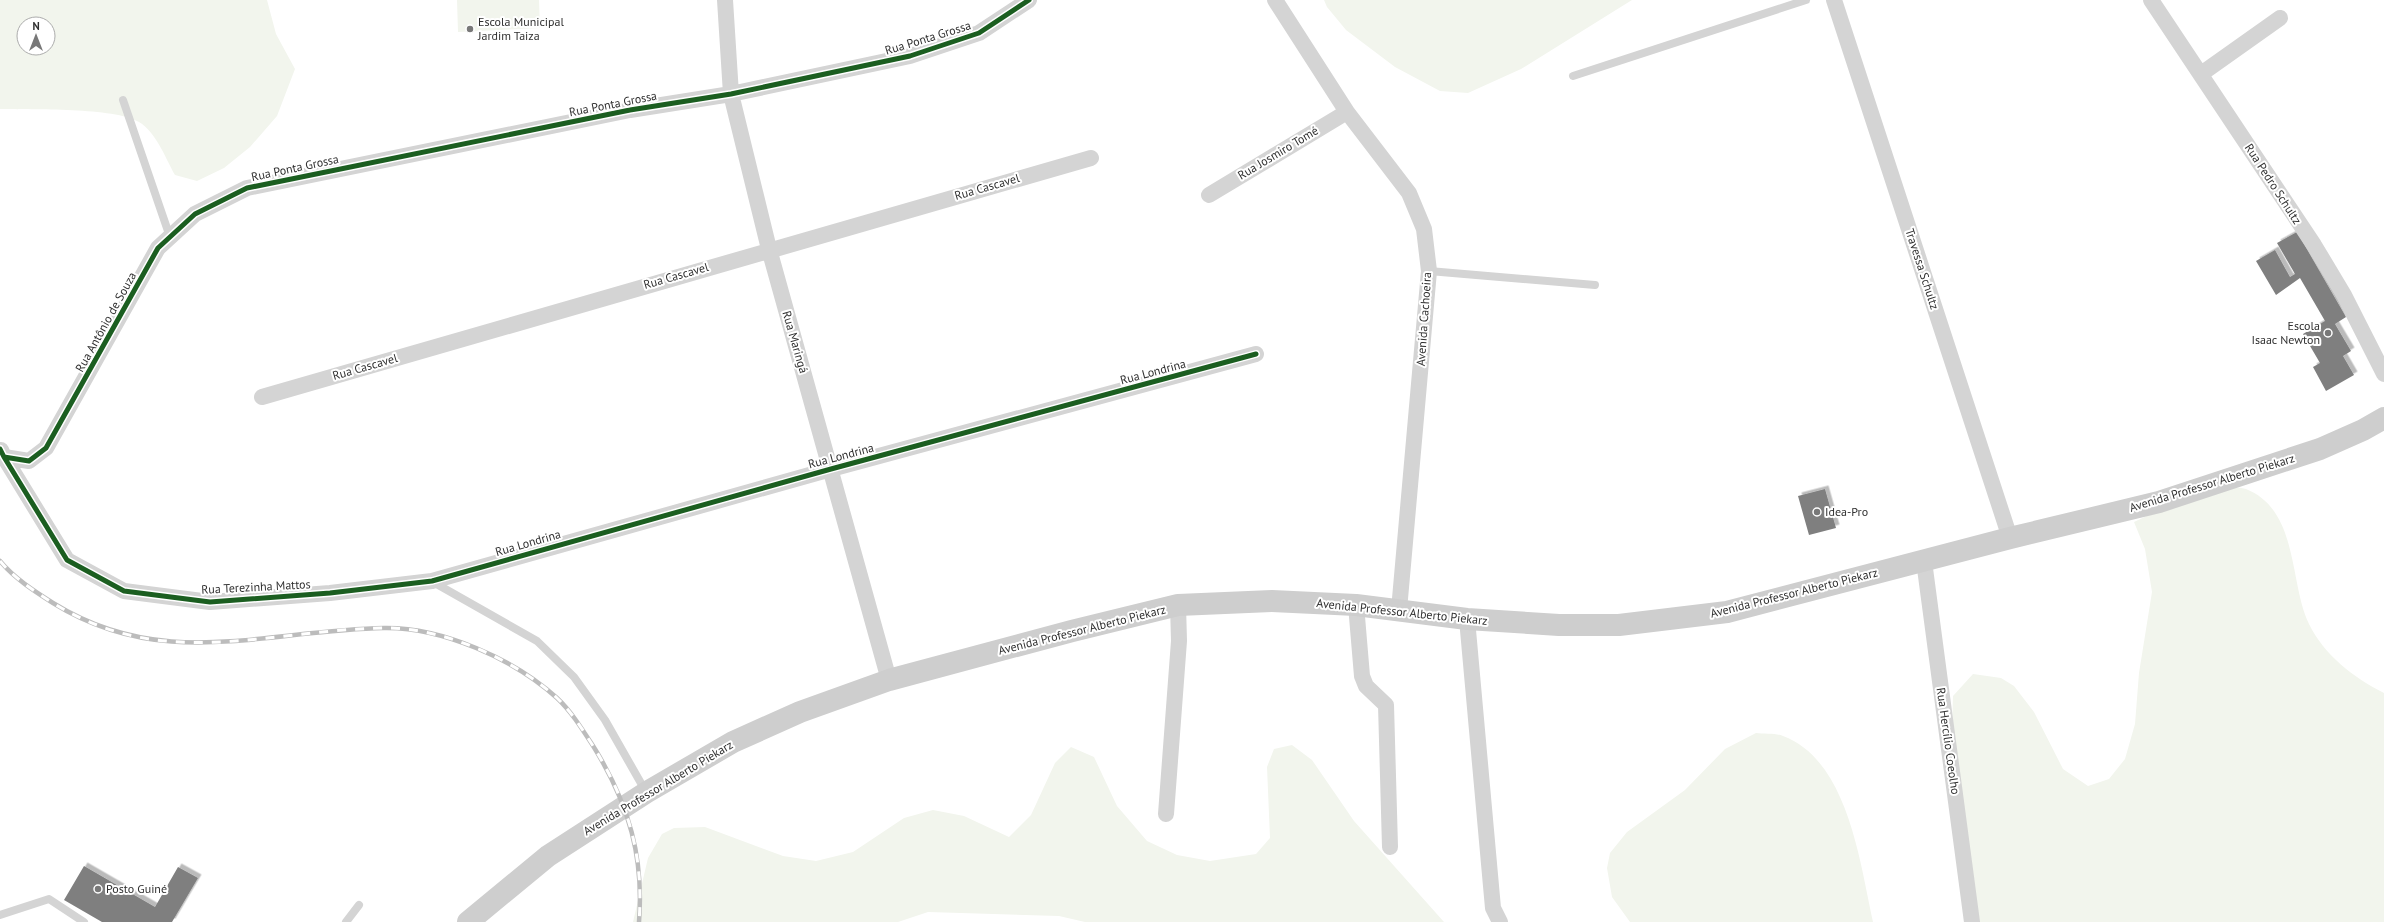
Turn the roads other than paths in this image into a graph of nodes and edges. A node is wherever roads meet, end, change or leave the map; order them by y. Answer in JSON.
{"nodes":[{"id":1,"x":725,"y":0,"type":"edge"},
{"id":2,"x":1029,"y":0,"type":"edge"},
{"id":3,"x":1275,"y":0,"type":"edge"},
{"id":4,"x":1806,"y":0,"type":"edge"},
{"id":5,"x":1834,"y":0,"type":"edge"},
{"id":6,"x":2151,"y":0,"type":"edge"},
{"id":7,"x":2280,"y":18,"type":"dead end"},
{"id":8,"x":2201,"y":74,"type":"junction"},
{"id":9,"x":1573,"y":76,"type":"dead end"},
{"id":10,"x":731,"y":94,"type":"junction"},
{"id":11,"x":123,"y":100,"type":"dead end"},
{"id":12,"x":1348,"y":112,"type":"junction"},
{"id":13,"x":1091,"y":158,"type":"dead end"},
{"id":14,"x":1209,"y":195,"type":"dead end"},
{"id":15,"x":195,"y":214,"type":"joint"},
{"id":16,"x":170,"y":237,"type":"junction"},
{"id":17,"x":769,"y":249,"type":"junction"},
{"id":18,"x":1429,"y":271,"type":"junction"},
{"id":19,"x":1595,"y":285,"type":"dead end"},
{"id":20,"x":1256,"y":354,"type":"dead end"},
{"id":21,"x":2384,"y":374,"type":"edge"},
{"id":22,"x":262,"y":397,"type":"dead end"},
{"id":23,"x":2384,"y":418,"type":"edge"},
{"id":24,"x":46,"y":448,"type":"joint"},
{"id":25,"x":2,"y":453,"type":"edge"},
{"id":26,"x":831,"y":469,"type":"junction"},
{"id":27,"x":2010,"y":538,"type":"junction"},
{"id":28,"x":1924,"y":560,"type":"junction"},
{"id":29,"x":432,"y":581,"type":"junction"},
{"id":30,"x":1178,"y":605,"type":"junction"},
{"id":31,"x":1356,"y":605,"type":"junction"},
{"id":32,"x":1400,"y":610,"type":"junction"},
{"id":33,"x":1467,"y":620,"type":"junction"},
{"id":34,"x":890,"y":680,"type":"junction"},
{"id":35,"x":646,"y":792,"type":"junction"},
{"id":36,"x":1166,"y":814,"type":"dead end"},
{"id":37,"x":1390,"y":847,"type":"dead end"},
{"id":38,"x":359,"y":905,"type":"dead end"},
{"id":39,"x":0,"y":915,"type":"edge"},
{"id":40,"x":84,"y":922,"type":"edge"},
{"id":41,"x":346,"y":922,"type":"edge"},
{"id":42,"x":468,"y":922,"type":"edge"},
{"id":43,"x":1500,"y":922,"type":"edge"},
{"id":44,"x":1972,"y":922,"type":"edge"}],
"edges":[{"from":1,"to":10,"type":"street","name":"Rua Maringá"},
{"from":2,"to":10,"type":"street","name":"Rua Ponta Grossa"},
{"from":3,"to":12,"type":"street","name":"Avenida Cachoeira"},
{"from":4,"to":9,"type":"lane"},
{"from":5,"to":27,"type":"street","name":"Travessa Schultz"},
{"from":6,"to":8,"type":"street","name":"Rua Pedro Schultz"},
{"from":7,"to":8,"type":"street"},
{"from":8,"to":21,"type":"street","name":"Rua Pedro Schultz"},
{"from":10,"to":15,"type":"street","name":"Rua Ponta Grossa"},
{"from":10,"to":17,"type":"street","name":"Rua Maringá"},
{"from":11,"to":16,"type":"lane"},
{"from":12,"to":14,"type":"street","name":"Rua Josmiro Tomé"},
{"from":12,"to":18,"type":"street","name":"Avenida Cachoeira"},
{"from":13,"to":17,"type":"street","name":"Rua Cascavel"},
{"from":15,"to":16,"type":"street","name":"Rua Antônio de Souza"},
{"from":16,"to":24,"type":"street","name":"Rua Antônio de Souza"},
{"from":17,"to":22,"type":"street","name":"Rua Cascavel"},
{"from":17,"to":26,"type":"street","name":"Rua Maringá"},
{"from":18,"to":19,"type":"lane"},
{"from":18,"to":32,"type":"street","name":"Avenida Cachoeira"},
{"from":20,"to":26,"type":"street","name":"Rua Londrina"},
{"from":23,"to":27,"type":"main road","name":"Avenida Professor Alberto Piekarz"},
{"from":24,"to":25,"type":"street","name":"Rua Terezinha Mattos"},
{"from":25,"to":29,"type":"street","name":"Rua Terezinha Mattos"},
{"from":26,"to":29,"type":"street","name":"Rua Londrina"},
{"from":26,"to":34,"type":"street","name":"Rua Maringá"},
{"from":27,"to":28,"type":"main road","name":"Avenida Professor Alberto Piekarz"},
{"from":28,"to":33,"type":"main road","name":"Avenida Professor Alberto Piekarz"},
{"from":28,"to":44,"type":"street","name":"Rua Hercílio Coeolho"},
{"from":29,"to":35,"type":"lane"},
{"from":30,"to":31,"type":"main road","name":"Avenida Professor Alberto Piekarz"},
{"from":30,"to":34,"type":"main road","name":"Avenida Professor Alberto Piekarz"},
{"from":30,"to":36,"type":"street"},
{"from":31,"to":32,"type":"main road","name":"Avenida Professor Alberto Piekarz"},
{"from":31,"to":37,"type":"street"},
{"from":32,"to":33,"type":"main road","name":"Avenida Professor Alberto Piekarz"},
{"from":33,"to":43,"type":"street"},
{"from":34,"to":35,"type":"main road","name":"Avenida Professor Alberto Piekarz"},
{"from":35,"to":42,"type":"main road","name":"Avenida Professor Alberto Piekarz"},
{"from":38,"to":41,"type":"lane"},
{"from":39,"to":40,"type":"lane"}]}
